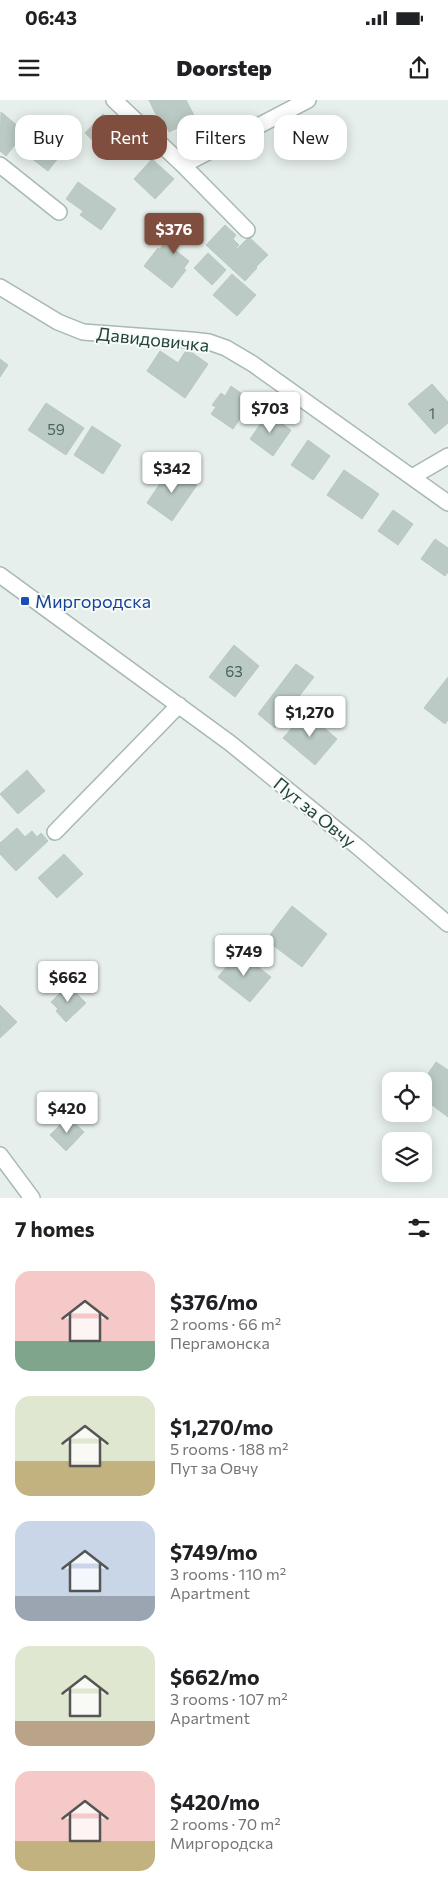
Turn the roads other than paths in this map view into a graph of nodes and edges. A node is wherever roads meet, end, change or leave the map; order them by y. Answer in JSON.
{"nodes":[{"id":1,"x":114,"y":100,"type":"edge"},
{"id":2,"x":308,"y":100,"type":"edge"},
{"id":3,"x":183,"y":164,"type":"junction"},
{"id":4,"x":0,"y":165,"type":"edge"},
{"id":5,"x":59,"y":212,"type":"dead end"},
{"id":6,"x":247,"y":230,"type":"dead end"},
{"id":7,"x":0,"y":287,"type":"edge"},
{"id":8,"x":448,"y":456,"type":"edge"},
{"id":9,"x":412,"y":477,"type":"junction"},
{"id":10,"x":448,"y":503,"type":"edge"},
{"id":11,"x":0,"y":574,"type":"edge"},
{"id":12,"x":179,"y":706,"type":"junction"},
{"id":13,"x":54,"y":832,"type":"dead end"},
{"id":14,"x":448,"y":924,"type":"edge"},
{"id":15,"x":0,"y":1155,"type":"edge"},
{"id":16,"x":32,"y":1198,"type":"edge"}],
"edges":[{"from":1,"to":3,"type":"street"},
{"from":2,"to":3,"type":"street"},
{"from":3,"to":6,"type":"street"},
{"from":4,"to":5,"type":"street"},
{"from":7,"to":9,"type":"street","name":"Давидовичка"},
{"from":8,"to":9,"type":"street"},
{"from":9,"to":10,"type":"street","name":"Давидовичка"},
{"from":11,"to":12,"type":"street","name":"Пут за Овчу"},
{"from":12,"to":13,"type":"street"},
{"from":12,"to":14,"type":"street","name":"Пут за Овчу"},
{"from":15,"to":16,"type":"street"}]}
